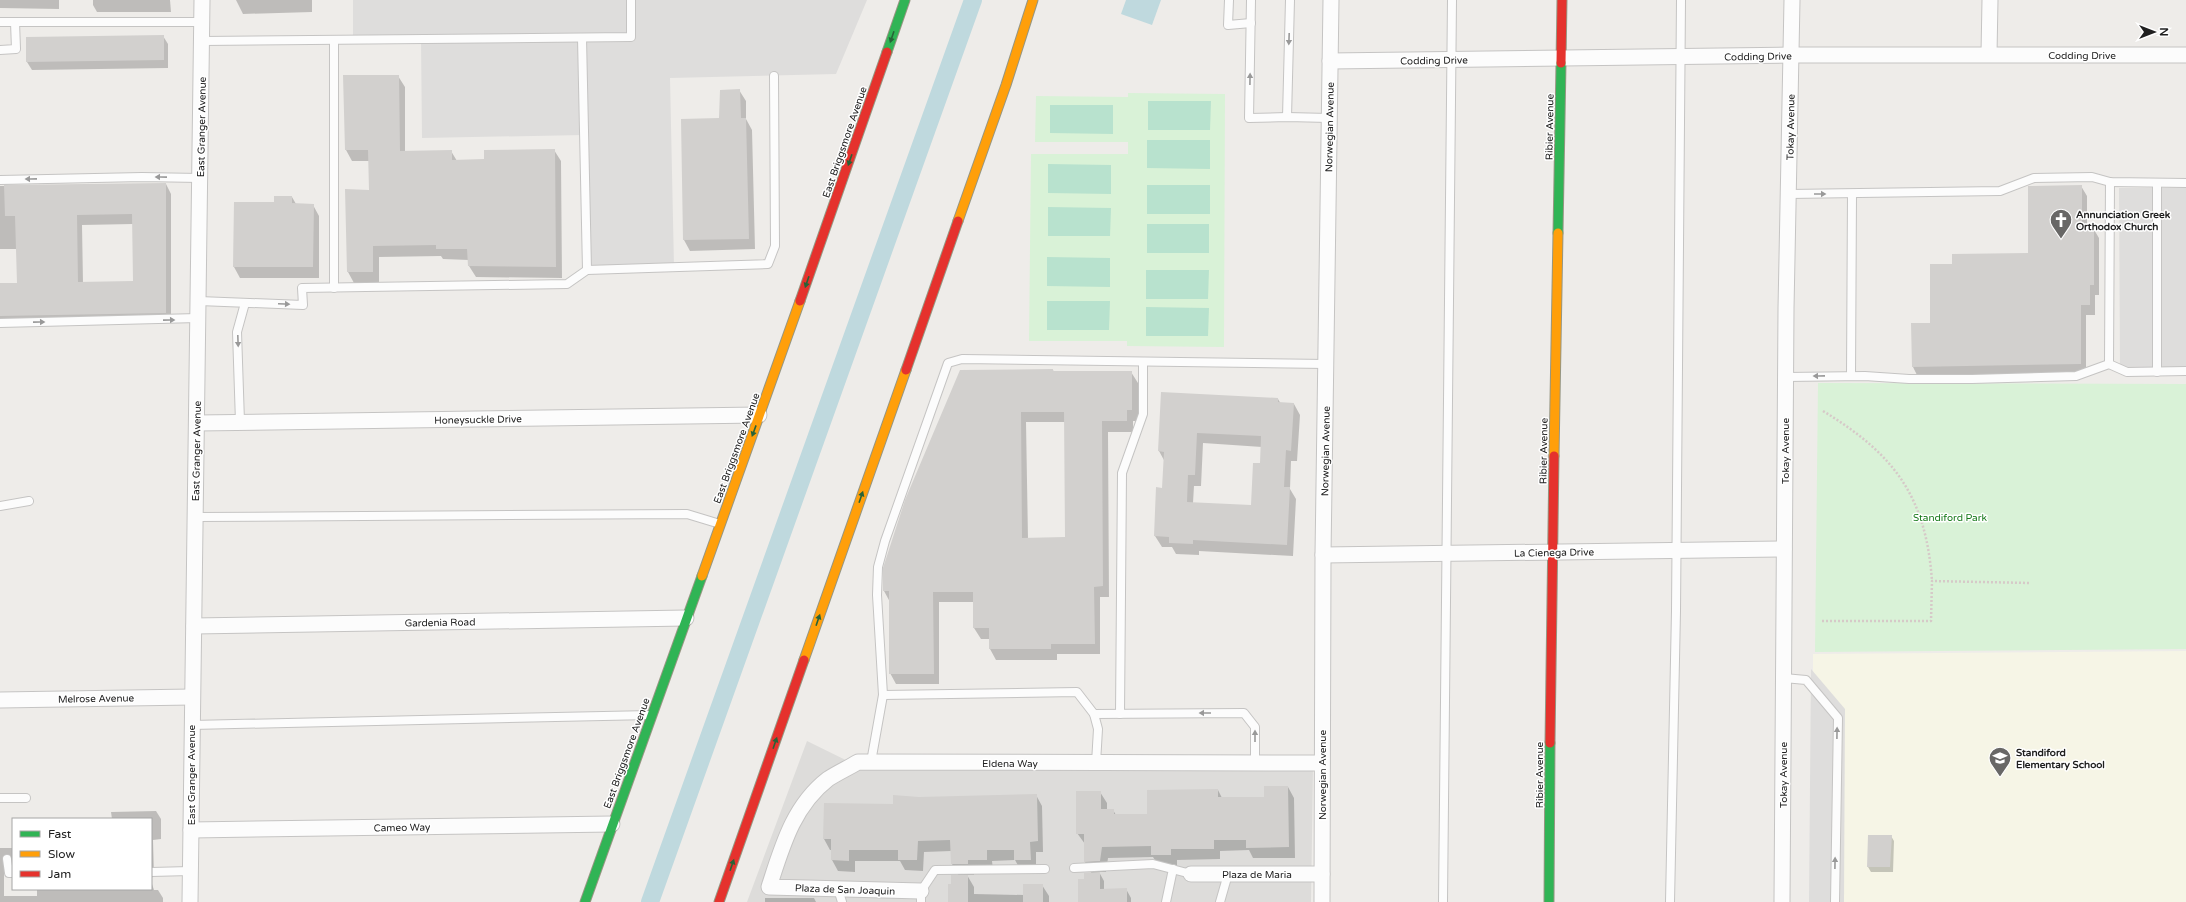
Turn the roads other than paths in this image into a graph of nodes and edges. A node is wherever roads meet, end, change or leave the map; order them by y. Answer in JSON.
{"nodes":[{"id":1,"x":202,"y":0,"type":"edge"},
{"id":2,"x":631,"y":0,"type":"edge"},
{"id":3,"x":905,"y":0,"type":"edge"},
{"id":4,"x":1033,"y":0,"type":"edge"},
{"id":5,"x":1229,"y":0,"type":"edge"},
{"id":6,"x":1251,"y":0,"type":"edge"},
{"id":7,"x":1290,"y":0,"type":"edge"},
{"id":8,"x":1331,"y":0,"type":"edge"},
{"id":9,"x":1452,"y":0,"type":"edge"},
{"id":10,"x":1562,"y":0,"type":"edge"},
{"id":11,"x":1681,"y":0,"type":"edge"},
{"id":12,"x":1792,"y":0,"type":"edge"},
{"id":13,"x":1990,"y":0,"type":"edge"},
{"id":14,"x":0,"y":22,"type":"edge"},
{"id":15,"x":15,"y":22,"type":"junction"},
{"id":16,"x":202,"y":22,"type":"junction"},
{"id":17,"x":1251,"y":23,"type":"junction"},
{"id":18,"x":582,"y":38,"type":"junction"},
{"id":19,"x":334,"y":40,"type":"junction"},
{"id":20,"x":202,"y":41,"type":"junction"},
{"id":21,"x":0,"y":50,"type":"edge"},
{"id":22,"x":1989,"y":54,"type":"junction"},
{"id":23,"x":1791,"y":55,"type":"junction"},
{"id":24,"x":2186,"y":55,"type":"edge"},
{"id":25,"x":1681,"y":57,"type":"junction"},
{"id":26,"x":1561,"y":58,"type":"junction"},
{"id":27,"x":1451,"y":60,"type":"junction"},
{"id":28,"x":1330,"y":61,"type":"junction"},
{"id":29,"x":774,"y":76,"type":"dead end"},
{"id":30,"x":1287,"y":117,"type":"junction"},
{"id":31,"x":1329,"y":118,"type":"junction"},
{"id":32,"x":200,"y":178,"type":"junction"},
{"id":33,"x":0,"y":180,"type":"edge"},
{"id":34,"x":2110,"y":182,"type":"junction"},
{"id":35,"x":2157,"y":183,"type":"junction"},
{"id":36,"x":2186,"y":183,"type":"edge"},
{"id":37,"x":1788,"y":194,"type":"junction"},
{"id":38,"x":1852,"y":194,"type":"junction"},
{"id":39,"x":587,"y":270,"type":"junction"},
{"id":40,"x":334,"y":288,"type":"junction"},
{"id":41,"x":199,"y":300,"type":"junction"},
{"id":42,"x":245,"y":303,"type":"junction"},
{"id":43,"x":198,"y":318,"type":"junction"},
{"id":44,"x":0,"y":323,"type":"edge"},
{"id":45,"x":1143,"y":362,"type":"junction"},
{"id":46,"x":1326,"y":364,"type":"junction"},
{"id":47,"x":2109,"y":364,"type":"junction"},
{"id":48,"x":2186,"y":371,"type":"edge"},
{"id":49,"x":2157,"y":372,"type":"junction"},
{"id":50,"x":1851,"y":376,"type":"junction"},
{"id":51,"x":1786,"y":377,"type":"junction"},
{"id":52,"x":759,"y":415,"type":"junction"},
{"id":53,"x":240,"y":422,"type":"junction"},
{"id":54,"x":197,"y":423,"type":"junction"},
{"id":55,"x":29,"y":501,"type":"dead end"},
{"id":56,"x":0,"y":506,"type":"edge"},
{"id":57,"x":196,"y":517,"type":"junction"},
{"id":58,"x":721,"y":524,"type":"junction"},
{"id":59,"x":1784,"y":550,"type":"junction"},
{"id":60,"x":1676,"y":551,"type":"junction"},
{"id":61,"x":1552,"y":552,"type":"junction"},
{"id":62,"x":1447,"y":553,"type":"junction"},
{"id":63,"x":1323,"y":555,"type":"junction"},
{"id":64,"x":686,"y":618,"type":"junction"},
{"id":65,"x":194,"y":626,"type":"junction"},
{"id":66,"x":1784,"y":678,"type":"junction"},
{"id":67,"x":883,"y":695,"type":"junction"},
{"id":68,"x":192,"y":697,"type":"junction"},
{"id":69,"x":0,"y":700,"type":"edge"},
{"id":70,"x":1094,"y":714,"type":"junction"},
{"id":71,"x":1120,"y":714,"type":"junction"},
{"id":72,"x":652,"y":715,"type":"junction"},
{"id":73,"x":192,"y":725,"type":"junction"},
{"id":74,"x":871,"y":762,"type":"junction"},
{"id":75,"x":1096,"y":763,"type":"junction"},
{"id":76,"x":1255,"y":763,"type":"junction"},
{"id":77,"x":1322,"y":763,"type":"junction"},
{"id":78,"x":0,"y":798,"type":"edge"},
{"id":79,"x":26,"y":798,"type":"dead end"},
{"id":80,"x":612,"y":824,"type":"junction"},
{"id":81,"x":191,"y":830,"type":"junction"},
{"id":82,"x":7,"y":859,"type":"dead end"},
{"id":83,"x":1074,"y":868,"type":"dead end"},
{"id":84,"x":1045,"y":869,"type":"dead end"},
{"id":85,"x":1173,"y":870,"type":"junction"},
{"id":86,"x":190,"y":871,"type":"junction"},
{"id":87,"x":152,"y":872,"type":"edge"},
{"id":88,"x":12,"y":873,"type":"edge"},
{"id":89,"x":1191,"y":874,"type":"joint"},
{"id":90,"x":1228,"y":874,"type":"junction"},
{"id":91,"x":1322,"y":874,"type":"junction"},
{"id":92,"x":769,"y":887,"type":"joint"},
{"id":93,"x":840,"y":895,"type":"edge"},
{"id":94,"x":922,"y":897,"type":"edge"},
{"id":95,"x":190,"y":902,"type":"edge"},
{"id":96,"x":584,"y":902,"type":"edge"},
{"id":97,"x":719,"y":902,"type":"edge"},
{"id":98,"x":1166,"y":902,"type":"edge"},
{"id":99,"x":1220,"y":902,"type":"edge"},
{"id":100,"x":1322,"y":902,"type":"edge"},
{"id":101,"x":1443,"y":902,"type":"edge"},
{"id":102,"x":1549,"y":902,"type":"edge"},
{"id":103,"x":1670,"y":902,"type":"edge"},
{"id":104,"x":1782,"y":902,"type":"edge"},
{"id":105,"x":1835,"y":902,"type":"edge"}],
"edges":[{"from":1,"to":16,"type":"street","name":"East Granger Avenue"},
{"from":2,"to":18,"type":"lane"},
{"from":3,"to":52,"type":"main road","name":"East Briggsmore Avenue","one_way":true},
{"from":97,"to":4,"type":"main road","one_way":true},
{"from":5,"to":17,"type":"lane"},
{"from":6,"to":17,"type":"lane"},
{"from":7,"to":30,"type":"lane","one_way":true},
{"from":8,"to":28,"type":"street","name":"Norwegian Avenue"},
{"from":9,"to":27,"type":"lane"},
{"from":10,"to":26,"type":"main road","name":"Ribier Avenue"},
{"from":11,"to":25,"type":"lane"},
{"from":12,"to":23,"type":"street","name":"Tokay Avenue"},
{"from":13,"to":22,"type":"street"},
{"from":14,"to":15,"type":"lane"},
{"from":15,"to":16,"type":"lane"},
{"from":15,"to":21,"type":"lane"},
{"from":16,"to":20,"type":"street","name":"East Granger Avenue"},
{"from":30,"to":17,"type":"lane","one_way":true},
{"from":18,"to":19,"type":"lane"},
{"from":18,"to":39,"type":"lane"},
{"from":19,"to":20,"type":"lane"},
{"from":19,"to":40,"type":"lane"},
{"from":20,"to":32,"type":"street","name":"East Granger Avenue"},
{"from":22,"to":23,"type":"street","name":"Codding Drive"},
{"from":22,"to":24,"type":"street","name":"Codding Drive"},
{"from":23,"to":25,"type":"street","name":"Codding Drive"},
{"from":23,"to":37,"type":"street","name":"Tokay Avenue"},
{"from":25,"to":26,"type":"street","name":"Codding Drive"},
{"from":25,"to":60,"type":"lane"},
{"from":26,"to":27,"type":"street","name":"Codding Drive"},
{"from":26,"to":61,"type":"main road","name":"Ribier Avenue"},
{"from":27,"to":28,"type":"street","name":"Codding Drive"},
{"from":27,"to":62,"type":"lane"},
{"from":28,"to":31,"type":"street","name":"Norwegian Avenue"},
{"from":29,"to":39,"type":"lane"},
{"from":30,"to":31,"type":"lane"},
{"from":31,"to":46,"type":"street","name":"Norwegian Avenue"},
{"from":32,"to":33,"type":"lane","one_way":true},
{"from":32,"to":41,"type":"street","name":"East Granger Avenue"},
{"from":34,"to":35,"type":"lane"},
{"from":34,"to":38,"type":"lane"},
{"from":34,"to":47,"type":"lane"},
{"from":35,"to":36,"type":"lane"},
{"from":35,"to":49,"type":"lane"},
{"from":37,"to":38,"type":"lane","one_way":true},
{"from":37,"to":51,"type":"street","name":"Tokay Avenue"},
{"from":38,"to":50,"type":"lane"},
{"from":39,"to":40,"type":"lane"},
{"from":42,"to":40,"type":"lane","one_way":true},
{"from":41,"to":42,"type":"lane"},
{"from":41,"to":43,"type":"street","name":"East Granger Avenue"},
{"from":42,"to":53,"type":"lane","one_way":true},
{"from":44,"to":43,"type":"lane","one_way":true},
{"from":43,"to":54,"type":"street","name":"East Granger Avenue"},
{"from":45,"to":46,"type":"lane"},
{"from":45,"to":67,"type":"lane"},
{"from":45,"to":71,"type":"lane"},
{"from":46,"to":63,"type":"street","name":"Norwegian Avenue"},
{"from":47,"to":49,"type":"lane"},
{"from":47,"to":50,"type":"lane"},
{"from":48,"to":49,"type":"lane"},
{"from":50,"to":51,"type":"lane","one_way":true},
{"from":51,"to":59,"type":"street","name":"Tokay Avenue"},
{"from":52,"to":53,"type":"street","name":"Honeysuckle Drive"},
{"from":52,"to":58,"type":"main road","name":"East Briggsmore Avenue","one_way":true},
{"from":53,"to":54,"type":"street","name":"Honeysuckle Drive"},
{"from":54,"to":57,"type":"street","name":"East Granger Avenue"},
{"from":55,"to":56,"type":"lane"},
{"from":57,"to":58,"type":"lane"},
{"from":57,"to":65,"type":"street","name":"East Granger Avenue"},
{"from":58,"to":64,"type":"main road","name":"East Briggsmore Avenue"},
{"from":59,"to":60,"type":"street","name":"La Cienega Drive"},
{"from":59,"to":66,"type":"street","name":"Tokay Avenue"},
{"from":60,"to":61,"type":"street","name":"La Cienega Drive"},
{"from":60,"to":103,"type":"lane"},
{"from":61,"to":62,"type":"street","name":"La Cienega Drive"},
{"from":61,"to":102,"type":"main road","name":"Ribier Avenue"},
{"from":62,"to":63,"type":"street","name":"La Cienega Drive"},
{"from":62,"to":101,"type":"lane"},
{"from":63,"to":77,"type":"street","name":"Norwegian Avenue"},
{"from":64,"to":65,"type":"street","name":"Gardenia Road"},
{"from":64,"to":72,"type":"main road","name":"East Briggsmore Avenue"},
{"from":65,"to":68,"type":"street","name":"East Granger Avenue"},
{"from":66,"to":104,"type":"street","name":"Tokay Avenue"},
{"from":105,"to":66,"type":"lane","one_way":true},
{"from":67,"to":70,"type":"lane"},
{"from":67,"to":74,"type":"lane"},
{"from":68,"to":69,"type":"street","name":"Melrose Avenue"},
{"from":68,"to":73,"type":"street","name":"East Granger Avenue"},
{"from":70,"to":71,"type":"lane"},
{"from":70,"to":75,"type":"lane"},
{"from":76,"to":71,"type":"lane","one_way":true},
{"from":72,"to":73,"type":"lane"},
{"from":72,"to":80,"type":"main road","name":"East Briggsmore Avenue"},
{"from":73,"to":81,"type":"street","name":"East Granger Avenue"},
{"from":74,"to":75,"type":"street","name":"Eldena Way"},
{"from":74,"to":92,"type":"street","name":"Eldena Way"},
{"from":75,"to":76,"type":"street","name":"Eldena Way"},
{"from":76,"to":77,"type":"street","name":"Eldena Way"},
{"from":77,"to":91,"type":"street","name":"Norwegian Avenue"},
{"from":78,"to":79,"type":"lane"},
{"from":80,"to":81,"type":"street","name":"Cameo Way"},
{"from":80,"to":96,"type":"main road","name":"East Briggsmore Avenue"},
{"from":81,"to":86,"type":"street","name":"East Granger Avenue"},
{"from":82,"to":88,"type":"lane"},
{"from":83,"to":85,"type":"lane"},
{"from":84,"to":94,"type":"lane"},
{"from":85,"to":89,"type":"lane"},
{"from":85,"to":98,"type":"lane"},
{"from":86,"to":87,"type":"lane"},
{"from":86,"to":95,"type":"street","name":"East Granger Avenue"},
{"from":89,"to":90,"type":"street","name":"Plaza de Maria"},
{"from":90,"to":91,"type":"street","name":"Plaza de Maria"},
{"from":90,"to":99,"type":"lane"},
{"from":91,"to":100,"type":"street","name":"Norwegian Avenue"},
{"from":92,"to":93,"type":"street","name":"Plaza de San Joaquin"},
{"from":93,"to":94,"type":"street","name":"Plaza de San Joaquin"}]}
